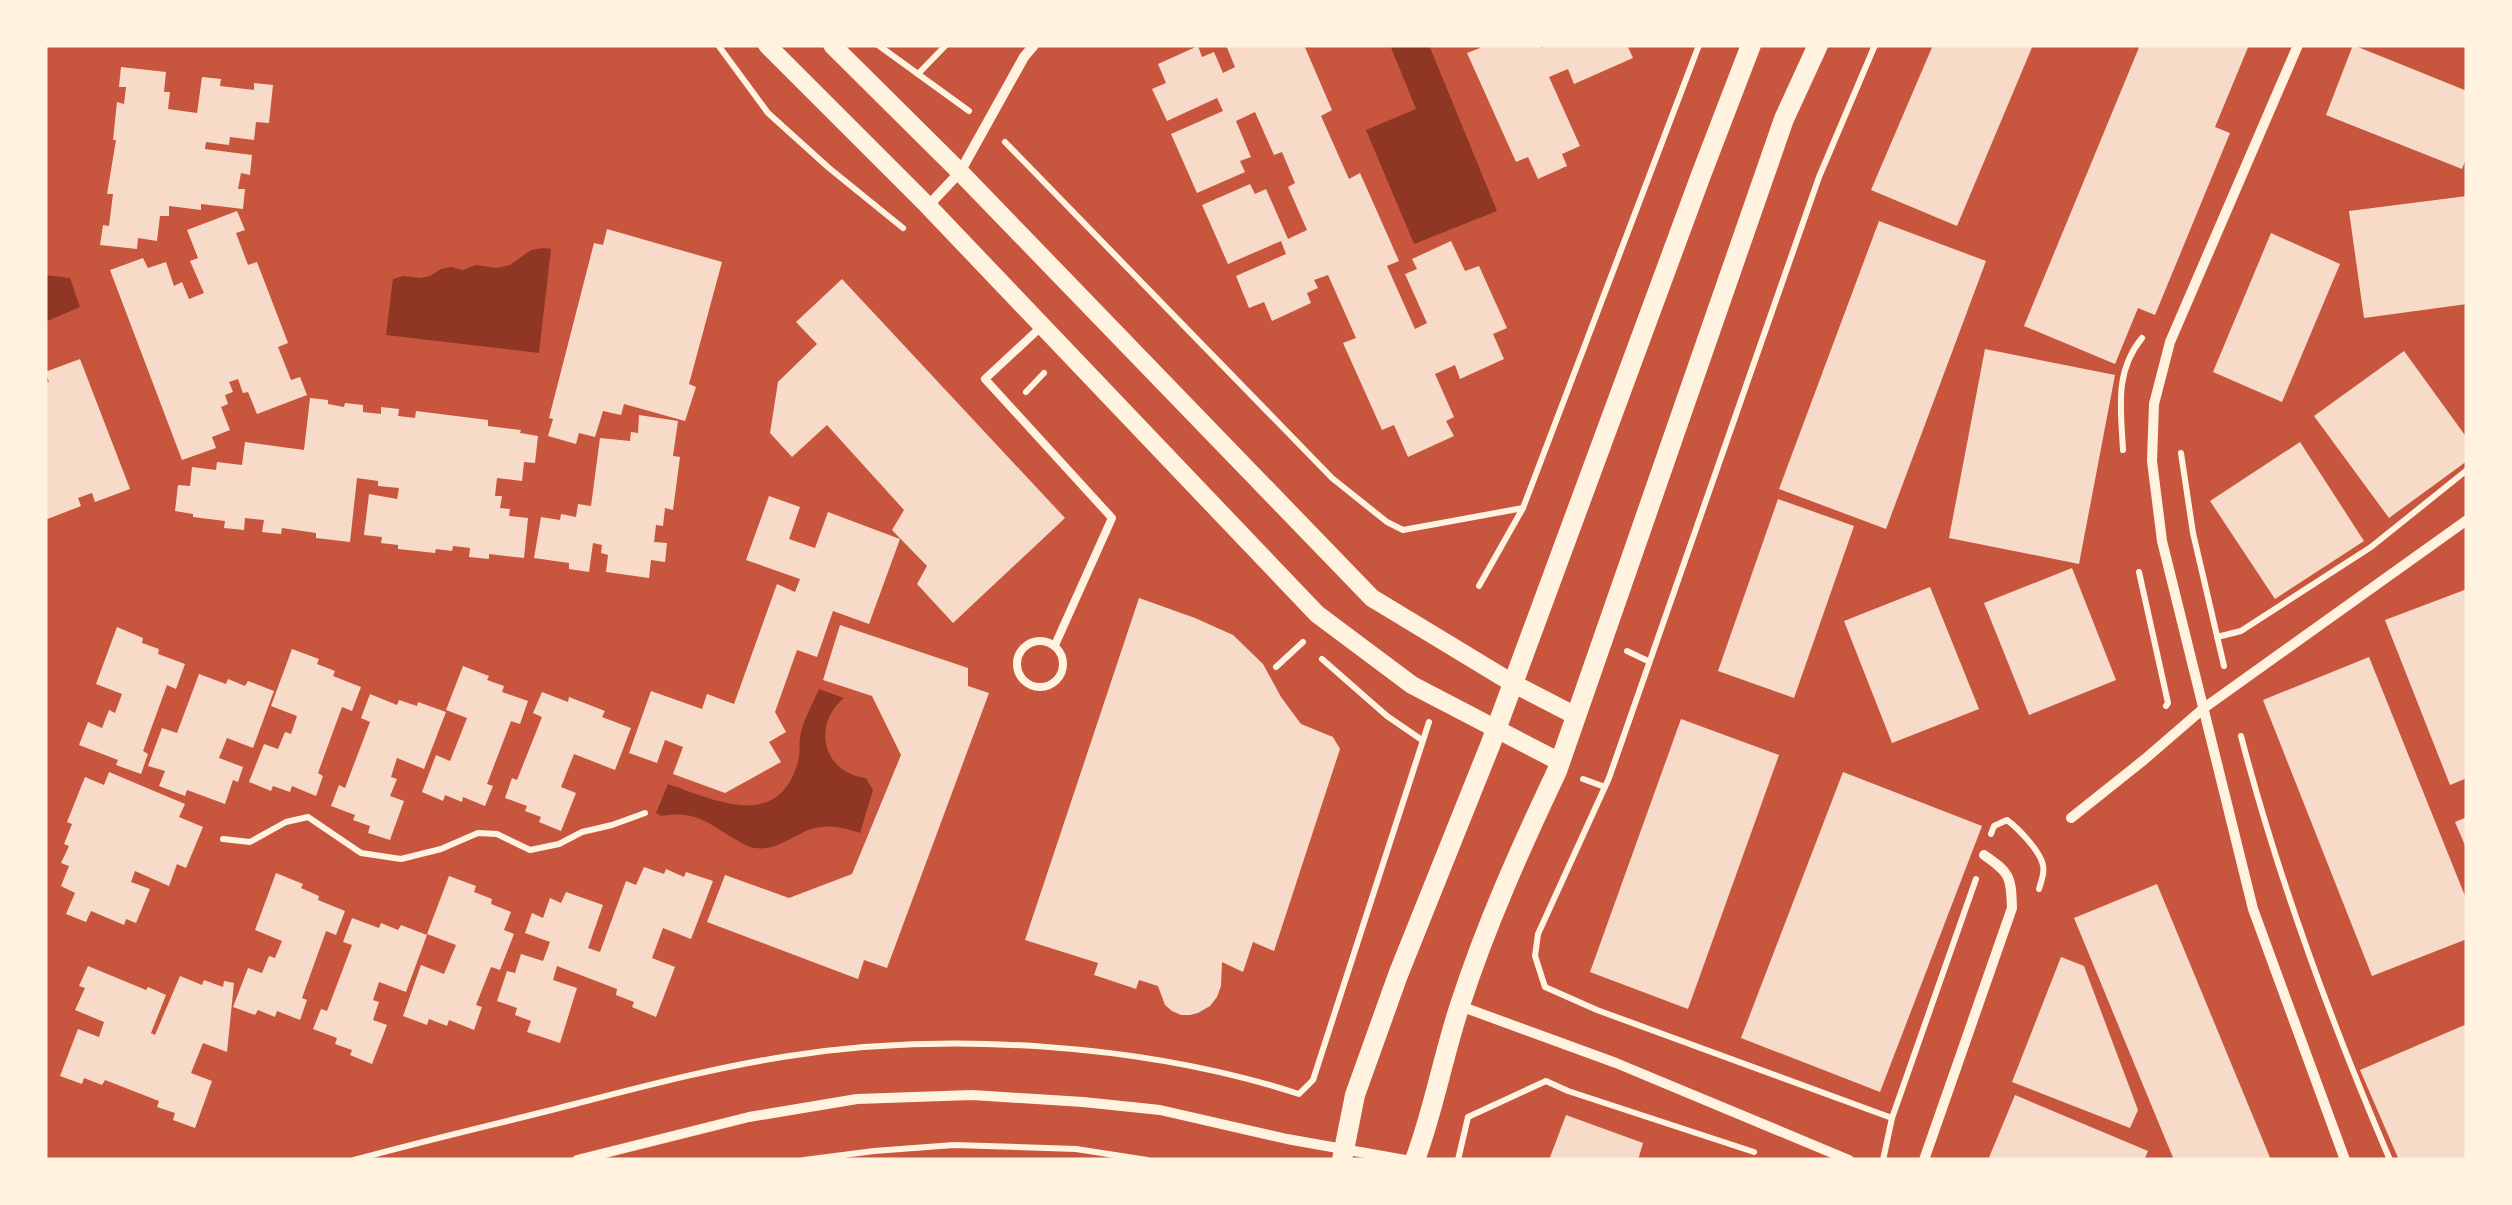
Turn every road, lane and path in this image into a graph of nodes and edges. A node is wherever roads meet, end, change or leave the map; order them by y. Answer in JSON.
{"nodes":[{"id":1,"x":767,"y":45,"type":"edge"},
{"id":2,"x":832,"y":45,"type":"edge"},
{"id":3,"x":878,"y":45,"type":"edge"},
{"id":4,"x":946,"y":45,"type":"edge"},
{"id":5,"x":1034,"y":45,"type":"edge"},
{"id":6,"x":1699,"y":45,"type":"edge"},
{"id":7,"x":1818,"y":45,"type":"edge"},
{"id":8,"x":1875,"y":45,"type":"edge"},
{"id":9,"x":2298,"y":45,"type":"edge"},
{"id":10,"x":1748,"y":46,"type":"edge"},
{"id":11,"x":918,"y":74,"type":"junction"},
{"id":12,"x":987,"y":124,"type":"junction"},
{"id":13,"x":960,"y":172,"type":"junction"},
{"id":14,"x":928,"y":206,"type":"junction"},
{"id":15,"x":1042,"y":326,"type":"junction"},
{"id":16,"x":1044,"y":373,"type":"dead end"},
{"id":17,"x":1025,"y":393,"type":"dead end"},
{"id":18,"x":2180,"y":444,"type":"dead end"},
{"id":19,"x":2467,"y":470,"type":"edge"},
{"id":20,"x":1522,"y":508,"type":"junction"},
{"id":21,"x":2467,"y":520,"type":"edge"},
{"id":22,"x":1479,"y":586,"type":"dead end"},
{"id":23,"x":2217,"y":636,"type":"junction"},
{"id":24,"x":1303,"y":642,"type":"dead end"},
{"id":25,"x":1055,"y":645,"type":"junction"},
{"id":26,"x":1276,"y":666,"type":"dead end"},
{"id":27,"x":1514,"y":684,"type":"junction"},
{"id":28,"x":2229,"y":690,"type":"junction"},
{"id":29,"x":1437,"y":698,"type":"junction"},
{"id":30,"x":2204,"y":708,"type":"junction"},
{"id":31,"x":1576,"y":716,"type":"junction"},
{"id":32,"x":1496,"y":729,"type":"junction"},
{"id":33,"x":1560,"y":762,"type":"junction"},
{"id":34,"x":645,"y":813,"type":"dead end"},
{"id":35,"x":2071,"y":818,"type":"dead end"},
{"id":36,"x":223,"y":839,"type":"dead end"},
{"id":37,"x":1984,"y":854,"type":"joint"},
{"id":38,"x":1460,"y":1006,"type":"junction"},
{"id":39,"x":1299,"y":1094,"type":"dead end"},
{"id":40,"x":1892,"y":1118,"type":"junction"},
{"id":41,"x":1343,"y":1154,"type":"edge"},
{"id":42,"x":1762,"y":1154,"type":"dead end"},
{"id":43,"x":577,"y":1160,"type":"edge"},
{"id":44,"x":804,"y":1160,"type":"edge"},
{"id":45,"x":1147,"y":1160,"type":"edge"},
{"id":46,"x":1405,"y":1160,"type":"edge"},
{"id":47,"x":1416,"y":1160,"type":"edge"},
{"id":48,"x":1458,"y":1160,"type":"edge"},
{"id":49,"x":1848,"y":1160,"type":"edge"},
{"id":50,"x":1882,"y":1160,"type":"edge"},
{"id":51,"x":1924,"y":1160,"type":"edge"},
{"id":52,"x":2345,"y":1160,"type":"edge"},
{"id":53,"x":2390,"y":1160,"type":"edge"}],
"edges":[{"from":1,"to":14,"type":"street"},
{"from":2,"to":13,"type":"street"},
{"from":3,"to":11,"type":"path"},
{"from":4,"to":11,"type":"path"},
{"from":5,"to":12,"type":"street"},
{"from":6,"to":20,"type":"path"},
{"from":7,"to":31,"type":"main road"},
{"from":8,"to":40,"type":"path"},
{"from":9,"to":30,"type":"street"},
{"from":10,"to":27,"type":"main road"},
{"from":11,"to":12,"type":"path"},
{"from":12,"to":13,"type":"street"},
{"from":12,"to":20,"type":"path"},
{"from":13,"to":14,"type":"street"},
{"from":13,"to":27,"type":"street"},
{"from":14,"to":15,"type":"street"},
{"from":15,"to":25,"type":"lane"},
{"from":15,"to":29,"type":"street"},
{"from":16,"to":17,"type":"path"},
{"from":18,"to":23,"type":"path"},
{"from":19,"to":23,"type":"path"},
{"from":20,"to":22,"type":"path"},
{"from":21,"to":28,"type":"street"},
{"from":23,"to":28,"type":"path"},
{"from":24,"to":26,"type":"path"},
{"from":25,"to":25,"type":"lane"},
{"from":27,"to":31,"type":"street"},
{"from":27,"to":32,"type":"main road"},
{"from":28,"to":30,"type":"street"},
{"from":28,"to":53,"type":"path"},
{"from":29,"to":32,"type":"street"},
{"from":29,"to":39,"type":"path"},
{"from":30,"to":35,"type":"street"},
{"from":30,"to":52,"type":"street"},
{"from":31,"to":33,"type":"main road"},
{"from":32,"to":33,"type":"street"},
{"from":32,"to":41,"type":"main road"},
{"from":33,"to":38,"type":"main road"},
{"from":34,"to":36,"type":"path"},
{"from":37,"to":40,"type":"path"},
{"from":37,"to":51,"type":"street"},
{"from":38,"to":47,"type":"main road"},
{"from":38,"to":49,"type":"street"},
{"from":40,"to":50,"type":"path"},
{"from":41,"to":43,"type":"street"},
{"from":41,"to":46,"type":"street"},
{"from":42,"to":48,"type":"path"},
{"from":44,"to":45,"type":"path"}]}
